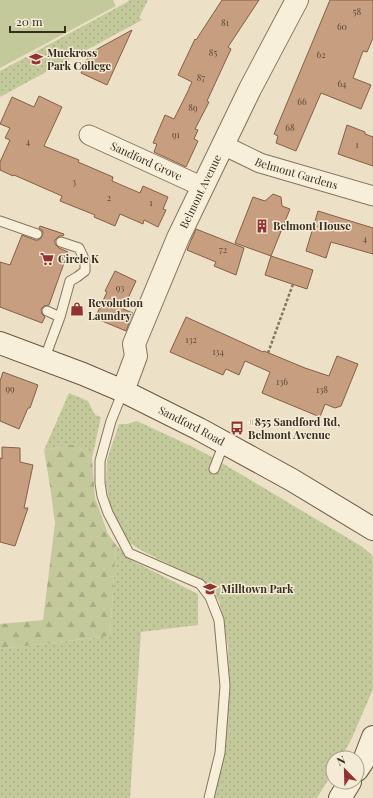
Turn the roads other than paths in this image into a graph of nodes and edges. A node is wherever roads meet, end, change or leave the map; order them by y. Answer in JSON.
{"nodes":[{"id":1,"x":297,"y":0,"type":"edge"},
{"id":2,"x":89,"y":135,"type":"dead end"},
{"id":3,"x":223,"y":144,"type":"junction"},
{"id":4,"x":203,"y":186,"type":"junction"},
{"id":5,"x":373,"y":196,"type":"edge"},
{"id":6,"x":0,"y":221,"type":"edge"},
{"id":7,"x":37,"y":234,"type":"dead end"},
{"id":8,"x":61,"y":242,"type":"dead end"},
{"id":9,"x":47,"y":312,"type":"dead end"},
{"id":10,"x":60,"y":317,"type":"junction"},
{"id":11,"x":1,"y":346,"type":"edge"},
{"id":12,"x":44,"y":360,"type":"junction"},
{"id":13,"x":123,"y":391,"type":"junction"},
{"id":14,"x":224,"y":443,"type":"junction"},
{"id":15,"x":214,"y":469,"type":"dead end"},
{"id":16,"x":373,"y":529,"type":"edge"},
{"id":17,"x":373,"y":736,"type":"edge"},
{"id":18,"x":365,"y":758,"type":"edge"},
{"id":19,"x":209,"y":798,"type":"edge"}],
"edges":[{"from":1,"to":3,"type":"main road","name":"Belmont Avenue"},
{"from":2,"to":4,"type":"street","name":"Sandford Grove"},
{"from":3,"to":4,"type":"main road","name":"Belmont Avenue"},
{"from":3,"to":5,"type":"street","name":"Belmont Gardens"},
{"from":4,"to":13,"type":"main road","name":"Belmont Avenue"},
{"from":6,"to":7,"type":"lane"},
{"from":8,"to":10,"type":"lane"},
{"from":9,"to":10,"type":"lane"},
{"from":10,"to":12,"type":"lane"},
{"from":11,"to":12,"type":"main road","name":"Sandford Road"},
{"from":12,"to":13,"type":"main road","name":"Sandford Road"},
{"from":13,"to":14,"type":"main road","name":"Sandford Road"},
{"from":13,"to":19,"type":"lane"},
{"from":14,"to":15,"type":"lane"},
{"from":14,"to":16,"type":"main road","name":"Sandford Road"},
{"from":17,"to":18,"type":"main road"}]}
